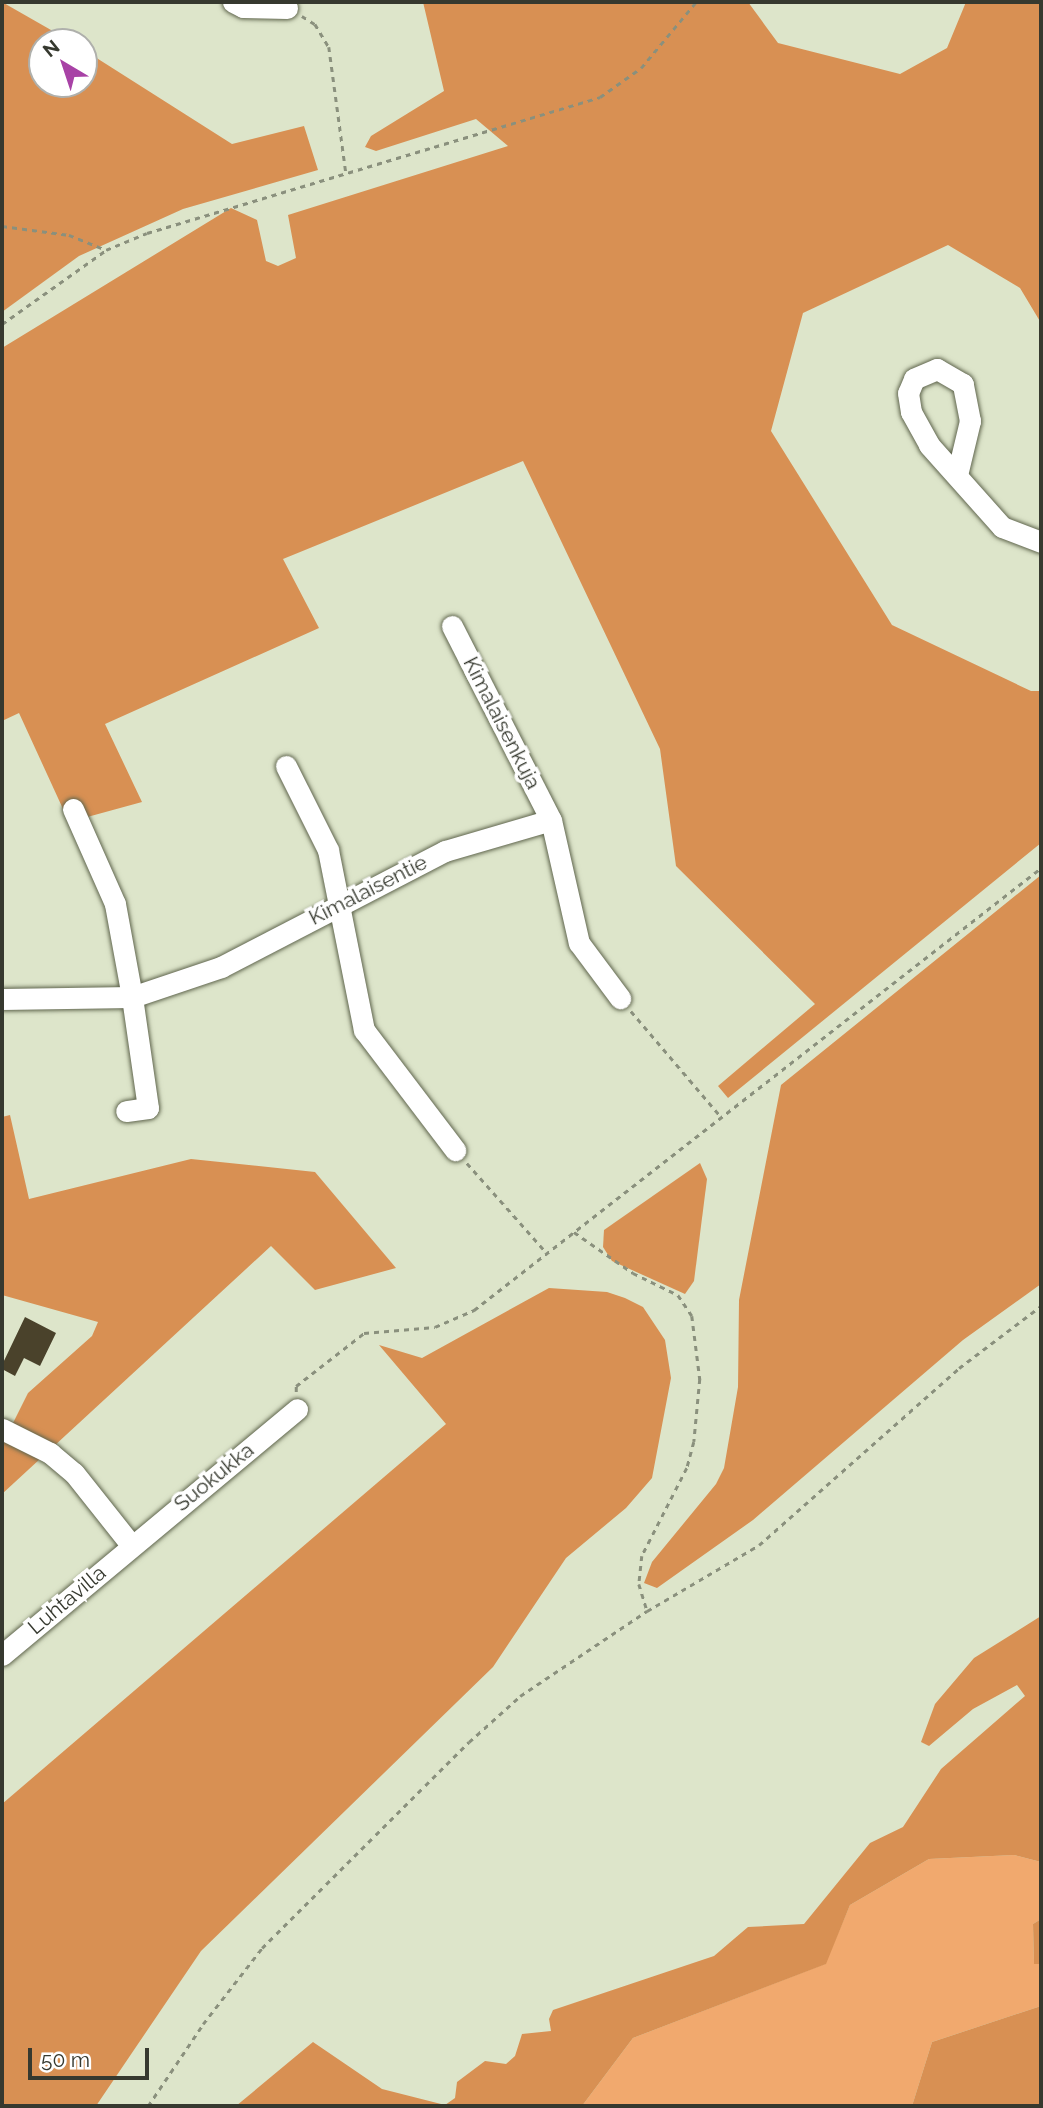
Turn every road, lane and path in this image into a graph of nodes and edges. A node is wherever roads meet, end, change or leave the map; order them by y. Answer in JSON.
{"nodes":[{"id":1,"x":233,"y":2,"type":"edge"},
{"id":2,"x":696,"y":2,"type":"edge"},
{"id":3,"x":286,"y":8,"type":"joint"},
{"id":4,"x":346,"y":173,"type":"junction"},
{"id":5,"x":2,"y":226,"type":"edge"},
{"id":6,"x":106,"y":250,"type":"junction"},
{"id":7,"x":2,"y":324,"type":"edge"},
{"id":8,"x":957,"y":475,"type":"dead end"},
{"id":9,"x":1041,"y":542,"type":"edge"},
{"id":10,"x":452,"y":626,"type":"dead end"},
{"id":11,"x":286,"y":766,"type":"dead end"},
{"id":12,"x":73,"y":809,"type":"dead end"},
{"id":13,"x":551,"y":820,"type":"junction"},
{"id":14,"x":1041,"y":868,"type":"edge"},
{"id":15,"x":342,"y":902,"type":"junction"},
{"id":16,"x":132,"y":997,"type":"junction"},
{"id":17,"x":620,"y":998,"type":"joint"},
{"id":18,"x":2,"y":999,"type":"edge"},
{"id":19,"x":126,"y":1111,"type":"dead end"},
{"id":20,"x":723,"y":1119,"type":"junction"},
{"id":21,"x":455,"y":1150,"type":"joint"},
{"id":22,"x":574,"y":1232,"type":"junction"},
{"id":23,"x":547,"y":1252,"type":"junction"},
{"id":24,"x":1041,"y":1307,"type":"edge"},
{"id":25,"x":297,"y":1409,"type":"joint"},
{"id":26,"x":2,"y":1429,"type":"edge"},
{"id":27,"x":131,"y":1545,"type":"junction"},
{"id":28,"x":647,"y":1611,"type":"junction"},
{"id":29,"x":2,"y":1655,"type":"edge"},
{"id":30,"x":148,"y":2106,"type":"edge"}],
"edges":[{"from":1,"to":3,"type":"street"},
{"from":2,"to":4,"type":"path"},
{"from":3,"to":4,"type":"path"},
{"from":4,"to":6,"type":"path"},
{"from":5,"to":6,"type":"path"},
{"from":6,"to":7,"type":"path"},
{"from":8,"to":9,"type":"street"},
{"from":10,"to":13,"type":"street","name":"Kimalaisenkuja"},
{"from":11,"to":15,"type":"street"},
{"from":12,"to":16,"type":"street"},
{"from":13,"to":15,"type":"street","name":"Kimalaisentie"},
{"from":13,"to":17,"type":"street"},
{"from":14,"to":20,"type":"path"},
{"from":15,"to":16,"type":"street","name":"Kimalaisentie"},
{"from":15,"to":21,"type":"street"},
{"from":16,"to":18,"type":"street","name":"Kimalaisentie"},
{"from":16,"to":19,"type":"street"},
{"from":17,"to":20,"type":"path"},
{"from":20,"to":22,"type":"path"},
{"from":21,"to":23,"type":"path"},
{"from":22,"to":23,"type":"path"},
{"from":22,"to":28,"type":"path"},
{"from":23,"to":25,"type":"path"},
{"from":24,"to":28,"type":"path"},
{"from":25,"to":27,"type":"street","name":"Suokukka"},
{"from":26,"to":27,"type":"street"},
{"from":27,"to":29,"type":"street","name":"Luhtavilla"},
{"from":28,"to":30,"type":"path"}]}
